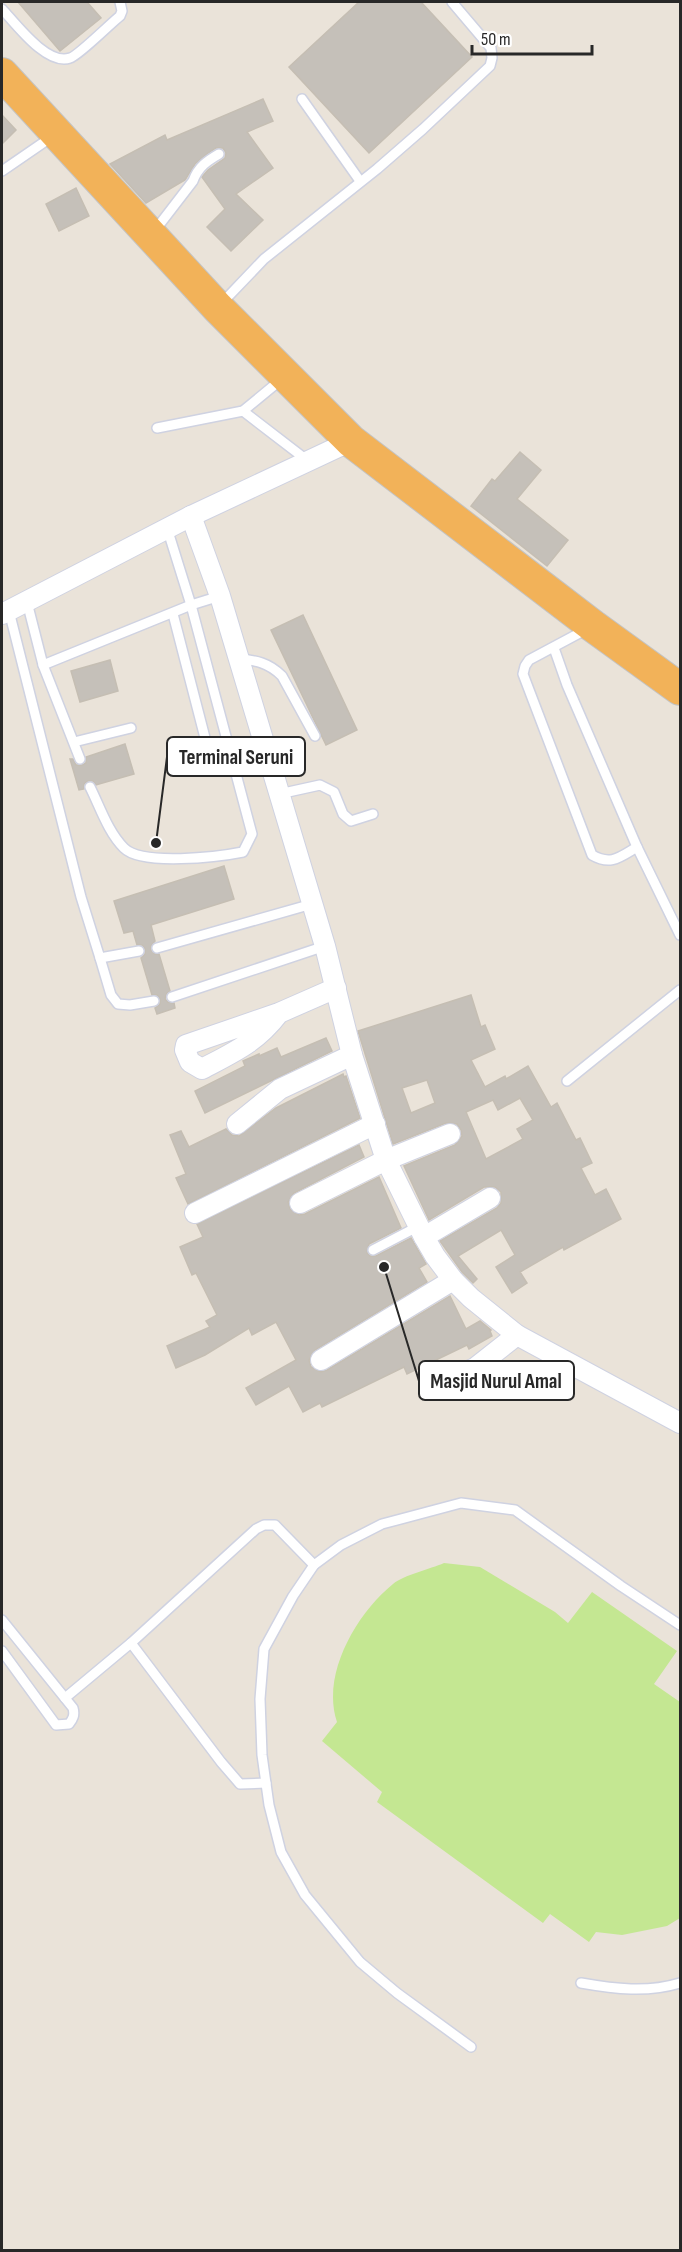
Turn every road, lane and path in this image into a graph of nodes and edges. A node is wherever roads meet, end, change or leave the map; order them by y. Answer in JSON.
{"nodes":[{"id":1,"x":120,"y":2,"type":"edge"},
{"id":2,"x":452,"y":2,"type":"edge"},
{"id":3,"x":2,"y":9,"type":"edge"},
{"id":4,"x":2,"y":74,"type":"edge"},
{"id":5,"x":302,"y":99,"type":"dead end"},
{"id":6,"x":55,"y":134,"type":"junction"},
{"id":7,"x":219,"y":154,"type":"dead end"},
{"id":8,"x":2,"y":171,"type":"edge"},
{"id":9,"x":360,"y":181,"type":"junction"},
{"id":10,"x":150,"y":237,"type":"junction"},
{"id":11,"x":218,"y":308,"type":"junction"},
{"id":12,"x":285,"y":377,"type":"junction"},
{"id":13,"x":243,"y":411,"type":"junction"},
{"id":14,"x":157,"y":428,"type":"dead end"},
{"id":15,"x":351,"y":441,"type":"junction"},
{"id":16,"x":309,"y":461,"type":"junction"},
{"id":17,"x":191,"y":516,"type":"junction"},
{"id":18,"x":167,"y":528,"type":"junction"},
{"id":19,"x":220,"y":596,"type":"junction"},
{"id":20,"x":27,"y":602,"type":"junction"},
{"id":21,"x":191,"y":605,"type":"junction"},
{"id":22,"x":5,"y":612,"type":"edge"},
{"id":23,"x":173,"y":614,"type":"junction"},
{"id":24,"x":593,"y":626,"type":"junction"},
{"id":25,"x":554,"y":648,"type":"junction"},
{"id":26,"x":238,"y":658,"type":"junction"},
{"id":27,"x":43,"y":665,"type":"junction"},
{"id":28,"x":681,"y":689,"type":"edge"},
{"id":29,"x":131,"y":728,"type":"dead end"},
{"id":30,"x":315,"y":736,"type":"dead end"},
{"id":31,"x":74,"y":742,"type":"junction"},
{"id":32,"x":80,"y":759,"type":"dead end"},
{"id":33,"x":211,"y":761,"type":"dead end"},
{"id":34,"x":90,"y":787,"type":"dead end"},
{"id":35,"x":279,"y":794,"type":"junction"},
{"id":36,"x":373,"y":814,"type":"dead end"},
{"id":37,"x":637,"y":847,"type":"junction"},
{"id":38,"x":312,"y":904,"type":"junction"},
{"id":39,"x":681,"y":935,"type":"edge"},
{"id":40,"x":325,"y":946,"type":"junction"},
{"id":41,"x":157,"y":948,"type":"dead end"},
{"id":42,"x":139,"y":951,"type":"dead end"},
{"id":43,"x":100,"y":958,"type":"junction"},
{"id":44,"x":336,"y":988,"type":"junction"},
{"id":45,"x":681,"y":990,"type":"edge"},
{"id":46,"x":172,"y":997,"type":"dead end"},
{"id":47,"x":154,"y":1001,"type":"dead end"},
{"id":48,"x":279,"y":1013,"type":"dead end"},
{"id":49,"x":352,"y":1055,"type":"junction"},
{"id":50,"x":567,"y":1081,"type":"dead end"},
{"id":51,"x":237,"y":1124,"type":"dead end"},
{"id":52,"x":375,"y":1124,"type":"junction"},
{"id":53,"x":450,"y":1134,"type":"dead end"},
{"id":54,"x":386,"y":1160,"type":"junction"},
{"id":55,"x":490,"y":1198,"type":"dead end"},
{"id":56,"x":300,"y":1203,"type":"dead end"},
{"id":57,"x":195,"y":1213,"type":"dead end"},
{"id":58,"x":422,"y":1232,"type":"junction"},
{"id":59,"x":373,"y":1250,"type":"dead end"},
{"id":60,"x":453,"y":1280,"type":"junction"},
{"id":61,"x":517,"y":1335,"type":"junction"},
{"id":62,"x":321,"y":1360,"type":"dead end"},
{"id":63,"x":440,"y":1383,"type":"dead end"},
{"id":64,"x":681,"y":1423,"type":"edge"},
{"id":65,"x":314,"y":1565,"type":"junction"},
{"id":66,"x":2,"y":1620,"type":"edge"},
{"id":67,"x":681,"y":1625,"type":"edge"},
{"id":68,"x":131,"y":1643,"type":"junction"},
{"id":69,"x":2,"y":1651,"type":"edge"},
{"id":70,"x":65,"y":1698,"type":"junction"},
{"id":71,"x":266,"y":1783,"type":"junction"},
{"id":72,"x":581,"y":1983,"type":"dead end"},
{"id":73,"x":681,"y":1983,"type":"edge"},
{"id":74,"x":471,"y":2047,"type":"dead end"}],
"edges":[{"from":1,"to":3,"type":"lane"},
{"from":2,"to":9,"type":"lane"},
{"from":4,"to":6,"type":"highway"},
{"from":5,"to":9,"type":"lane"},
{"from":6,"to":8,"type":"lane"},
{"from":6,"to":10,"type":"highway"},
{"from":7,"to":10,"type":"lane"},
{"from":9,"to":11,"type":"lane"},
{"from":10,"to":11,"type":"highway"},
{"from":11,"to":12,"type":"highway"},
{"from":12,"to":13,"type":"lane"},
{"from":12,"to":15,"type":"highway"},
{"from":13,"to":14,"type":"lane"},
{"from":13,"to":16,"type":"lane"},
{"from":15,"to":16,"type":"street"},
{"from":15,"to":24,"type":"highway"},
{"from":16,"to":17,"type":"street"},
{"from":17,"to":18,"type":"street"},
{"from":17,"to":19,"type":"street"},
{"from":18,"to":20,"type":"street"},
{"from":18,"to":21,"type":"lane"},
{"from":19,"to":21,"type":"lane"},
{"from":19,"to":26,"type":"street"},
{"from":20,"to":22,"type":"street"},
{"from":20,"to":27,"type":"lane"},
{"from":21,"to":23,"type":"lane"},
{"from":21,"to":34,"type":"lane"},
{"from":22,"to":43,"type":"lane"},
{"from":23,"to":27,"type":"lane"},
{"from":23,"to":33,"type":"lane"},
{"from":24,"to":25,"type":"lane"},
{"from":24,"to":28,"type":"highway"},
{"from":25,"to":37,"type":"lane"},
{"from":25,"to":37,"type":"lane"},
{"from":26,"to":30,"type":"lane"},
{"from":26,"to":35,"type":"street"},
{"from":27,"to":31,"type":"lane"},
{"from":29,"to":31,"type":"lane"},
{"from":31,"to":32,"type":"lane"},
{"from":35,"to":36,"type":"lane"},
{"from":35,"to":38,"type":"street"},
{"from":37,"to":39,"type":"lane"},
{"from":38,"to":40,"type":"street"},
{"from":38,"to":41,"type":"lane"},
{"from":40,"to":44,"type":"street"},
{"from":40,"to":46,"type":"lane"},
{"from":42,"to":43,"type":"lane"},
{"from":43,"to":47,"type":"lane"},
{"from":44,"to":48,"type":"street"},
{"from":44,"to":49,"type":"street"},
{"from":45,"to":50,"type":"lane"},
{"from":49,"to":51,"type":"street"},
{"from":49,"to":52,"type":"street"},
{"from":52,"to":54,"type":"street"},
{"from":52,"to":57,"type":"street"},
{"from":53,"to":54,"type":"street"},
{"from":54,"to":56,"type":"street"},
{"from":54,"to":58,"type":"street"},
{"from":55,"to":58,"type":"street"},
{"from":58,"to":59,"type":"lane"},
{"from":58,"to":60,"type":"street"},
{"from":60,"to":61,"type":"street"},
{"from":60,"to":62,"type":"street"},
{"from":61,"to":63,"type":"street"},
{"from":61,"to":64,"type":"street"},
{"from":65,"to":67,"type":"lane"},
{"from":65,"to":68,"type":"lane"},
{"from":65,"to":71,"type":"lane"},
{"from":66,"to":70,"type":"lane"},
{"from":68,"to":70,"type":"lane"},
{"from":68,"to":71,"type":"lane"},
{"from":69,"to":70,"type":"lane"},
{"from":71,"to":74,"type":"lane"},
{"from":72,"to":73,"type":"lane"}]}
